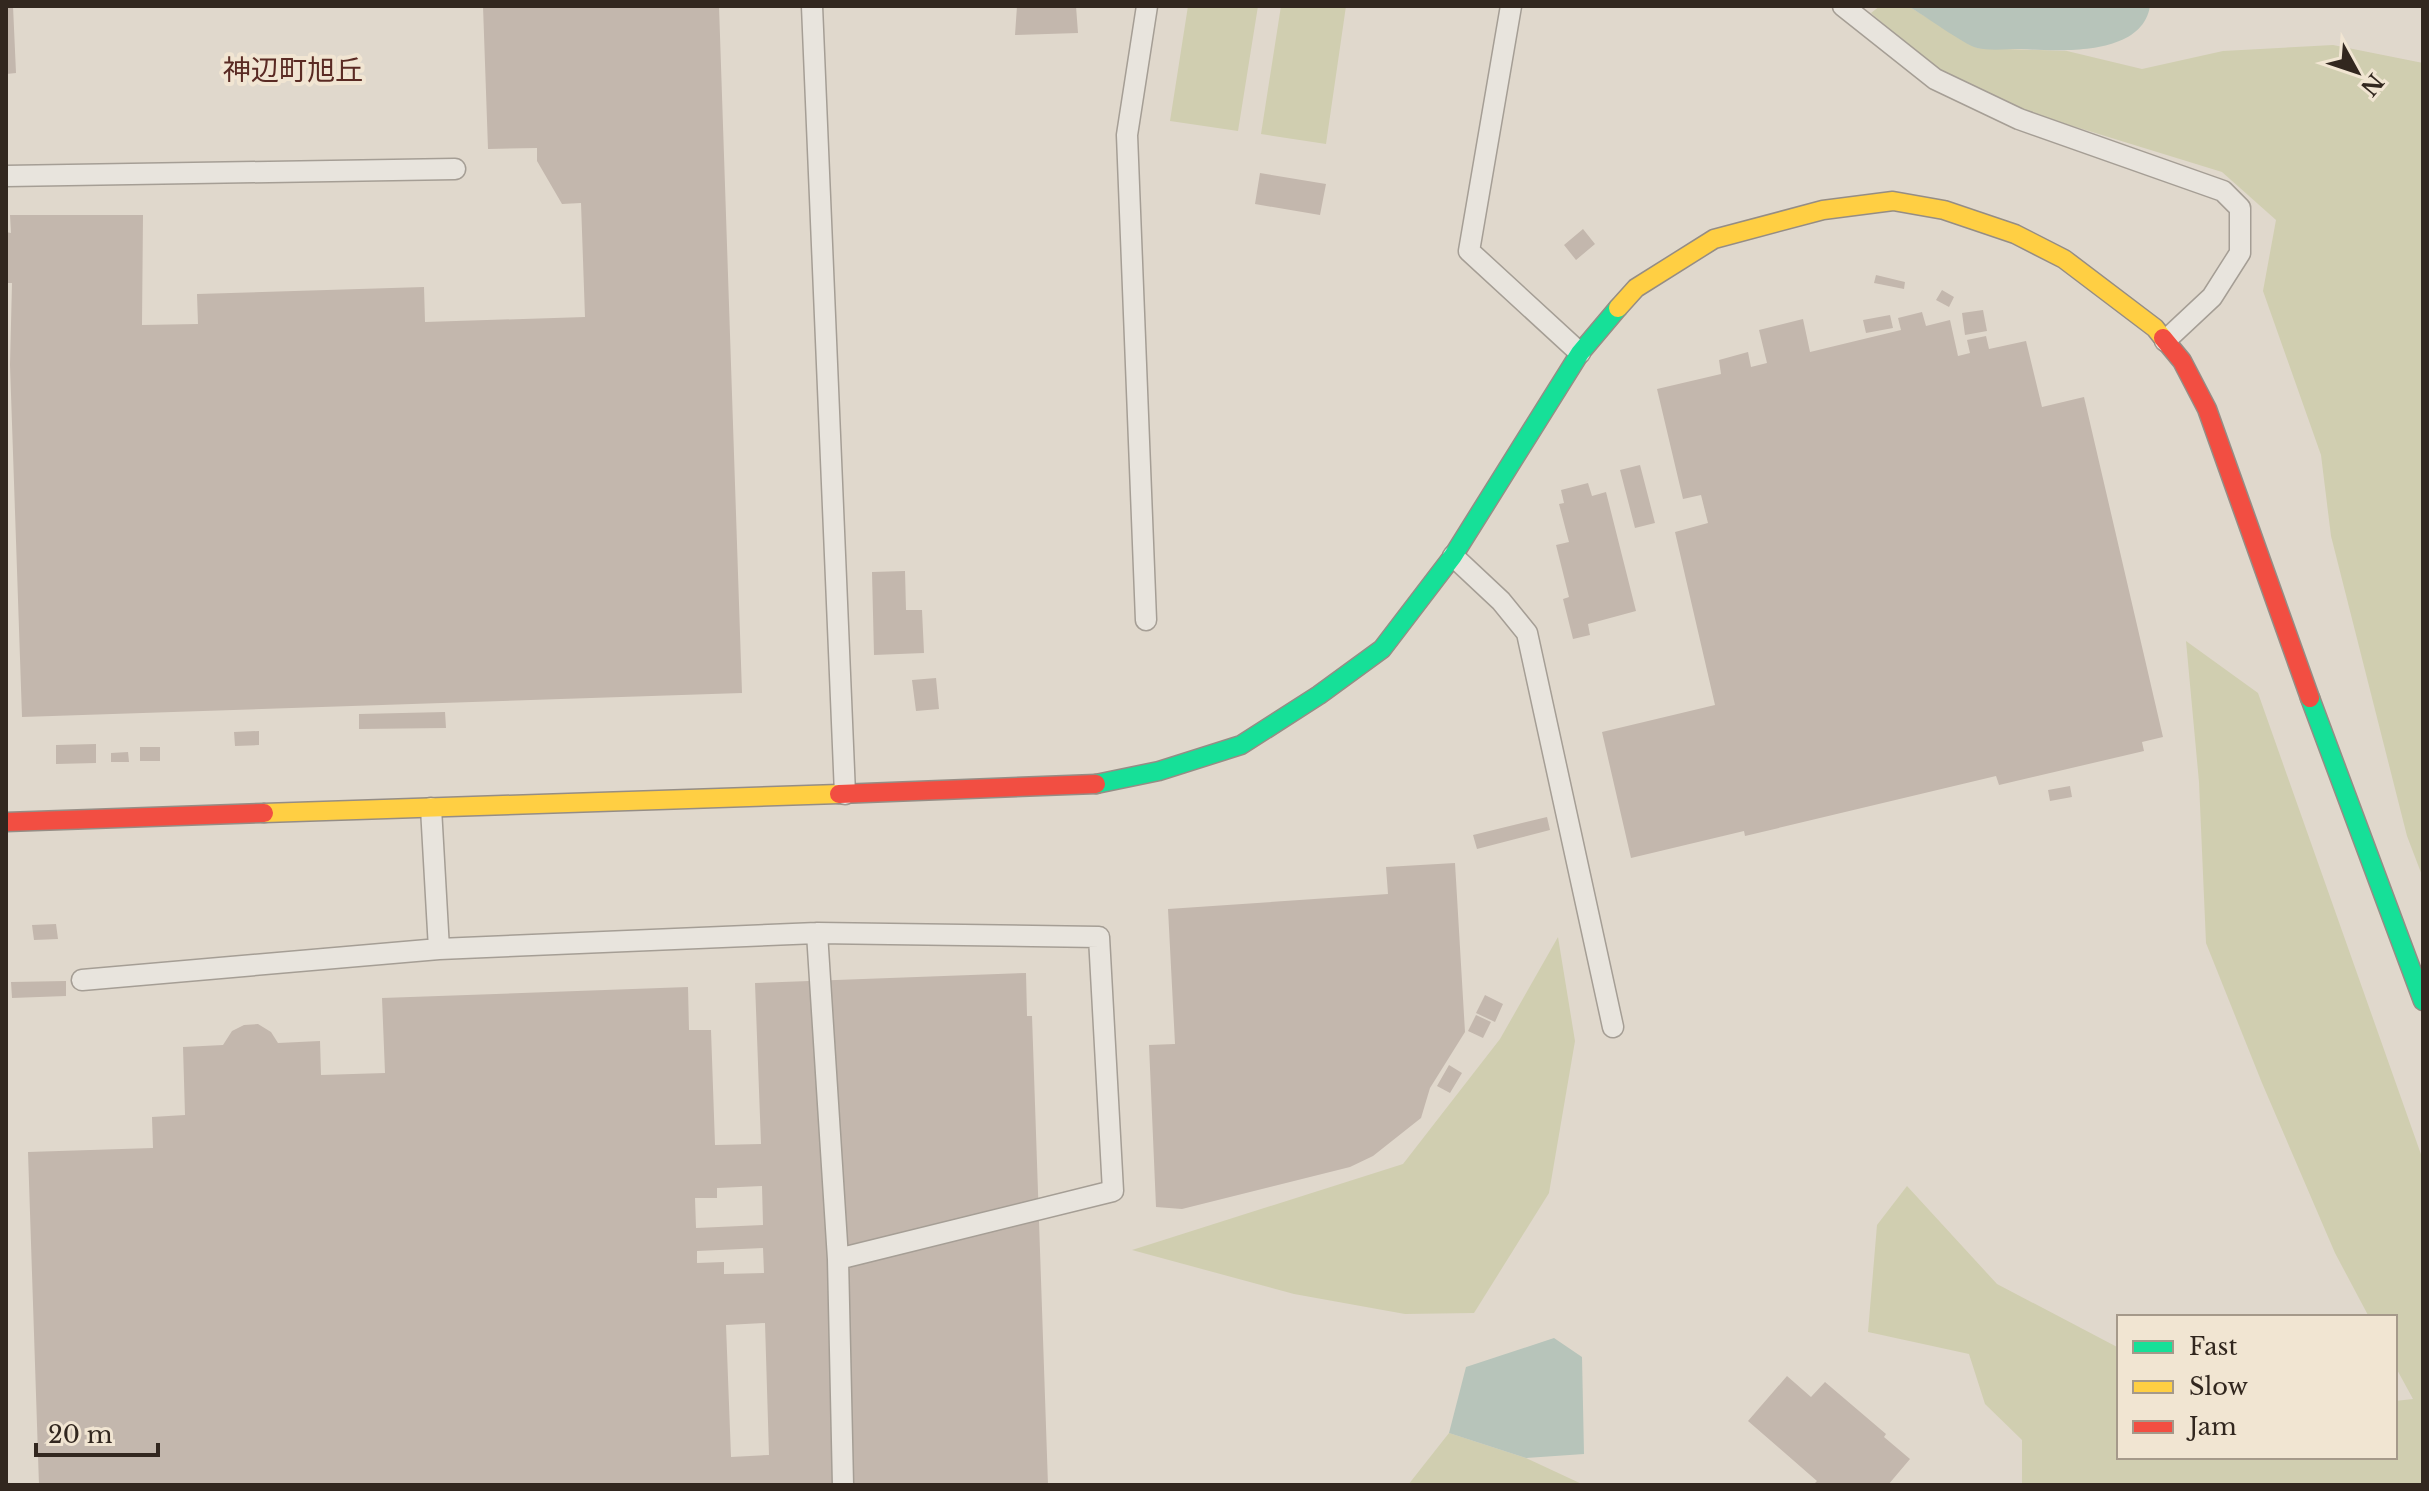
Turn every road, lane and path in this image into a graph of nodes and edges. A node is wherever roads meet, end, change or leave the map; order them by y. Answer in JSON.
{"nodes":[{"id":1,"x":812,"y":6,"type":"edge"},
{"id":2,"x":1147,"y":6,"type":"edge"},
{"id":3,"x":1511,"y":6,"type":"edge"},
{"id":4,"x":1843,"y":6,"type":"edge"},
{"id":5,"x":455,"y":169,"type":"dead end"},
{"id":6,"x":6,"y":176,"type":"edge"},
{"id":7,"x":2165,"y":341,"type":"junction"},
{"id":8,"x":1580,"y":353,"type":"junction"},
{"id":9,"x":1453,"y":556,"type":"junction"},
{"id":10,"x":1146,"y":620,"type":"dead end"},
{"id":11,"x":845,"y":794,"type":"junction"},
{"id":12,"x":431,"y":808,"type":"junction"},
{"id":13,"x":6,"y":822,"type":"edge"},
{"id":14,"x":817,"y":933,"type":"junction"},
{"id":15,"x":439,"y":949,"type":"junction"},
{"id":16,"x":82,"y":980,"type":"dead end"},
{"id":17,"x":2423,"y":1001,"type":"edge"},
{"id":18,"x":1613,"y":1027,"type":"dead end"},
{"id":19,"x":838,"y":1259,"type":"junction"},
{"id":20,"x":843,"y":1485,"type":"edge"}],
"edges":[{"from":1,"to":11,"type":"lane"},
{"from":2,"to":10,"type":"lane"},
{"from":3,"to":8,"type":"lane"},
{"from":4,"to":7,"type":"lane"},
{"from":5,"to":6,"type":"lane"},
{"from":7,"to":8,"type":"street"},
{"from":7,"to":17,"type":"street"},
{"from":8,"to":9,"type":"street"},
{"from":9,"to":11,"type":"street"},
{"from":9,"to":18,"type":"lane"},
{"from":11,"to":12,"type":"street"},
{"from":12,"to":13,"type":"street"},
{"from":12,"to":15,"type":"lane"},
{"from":14,"to":15,"type":"lane"},
{"from":14,"to":19,"type":"lane"},
{"from":14,"to":19,"type":"lane"},
{"from":15,"to":16,"type":"lane"},
{"from":19,"to":20,"type":"lane"}]}
